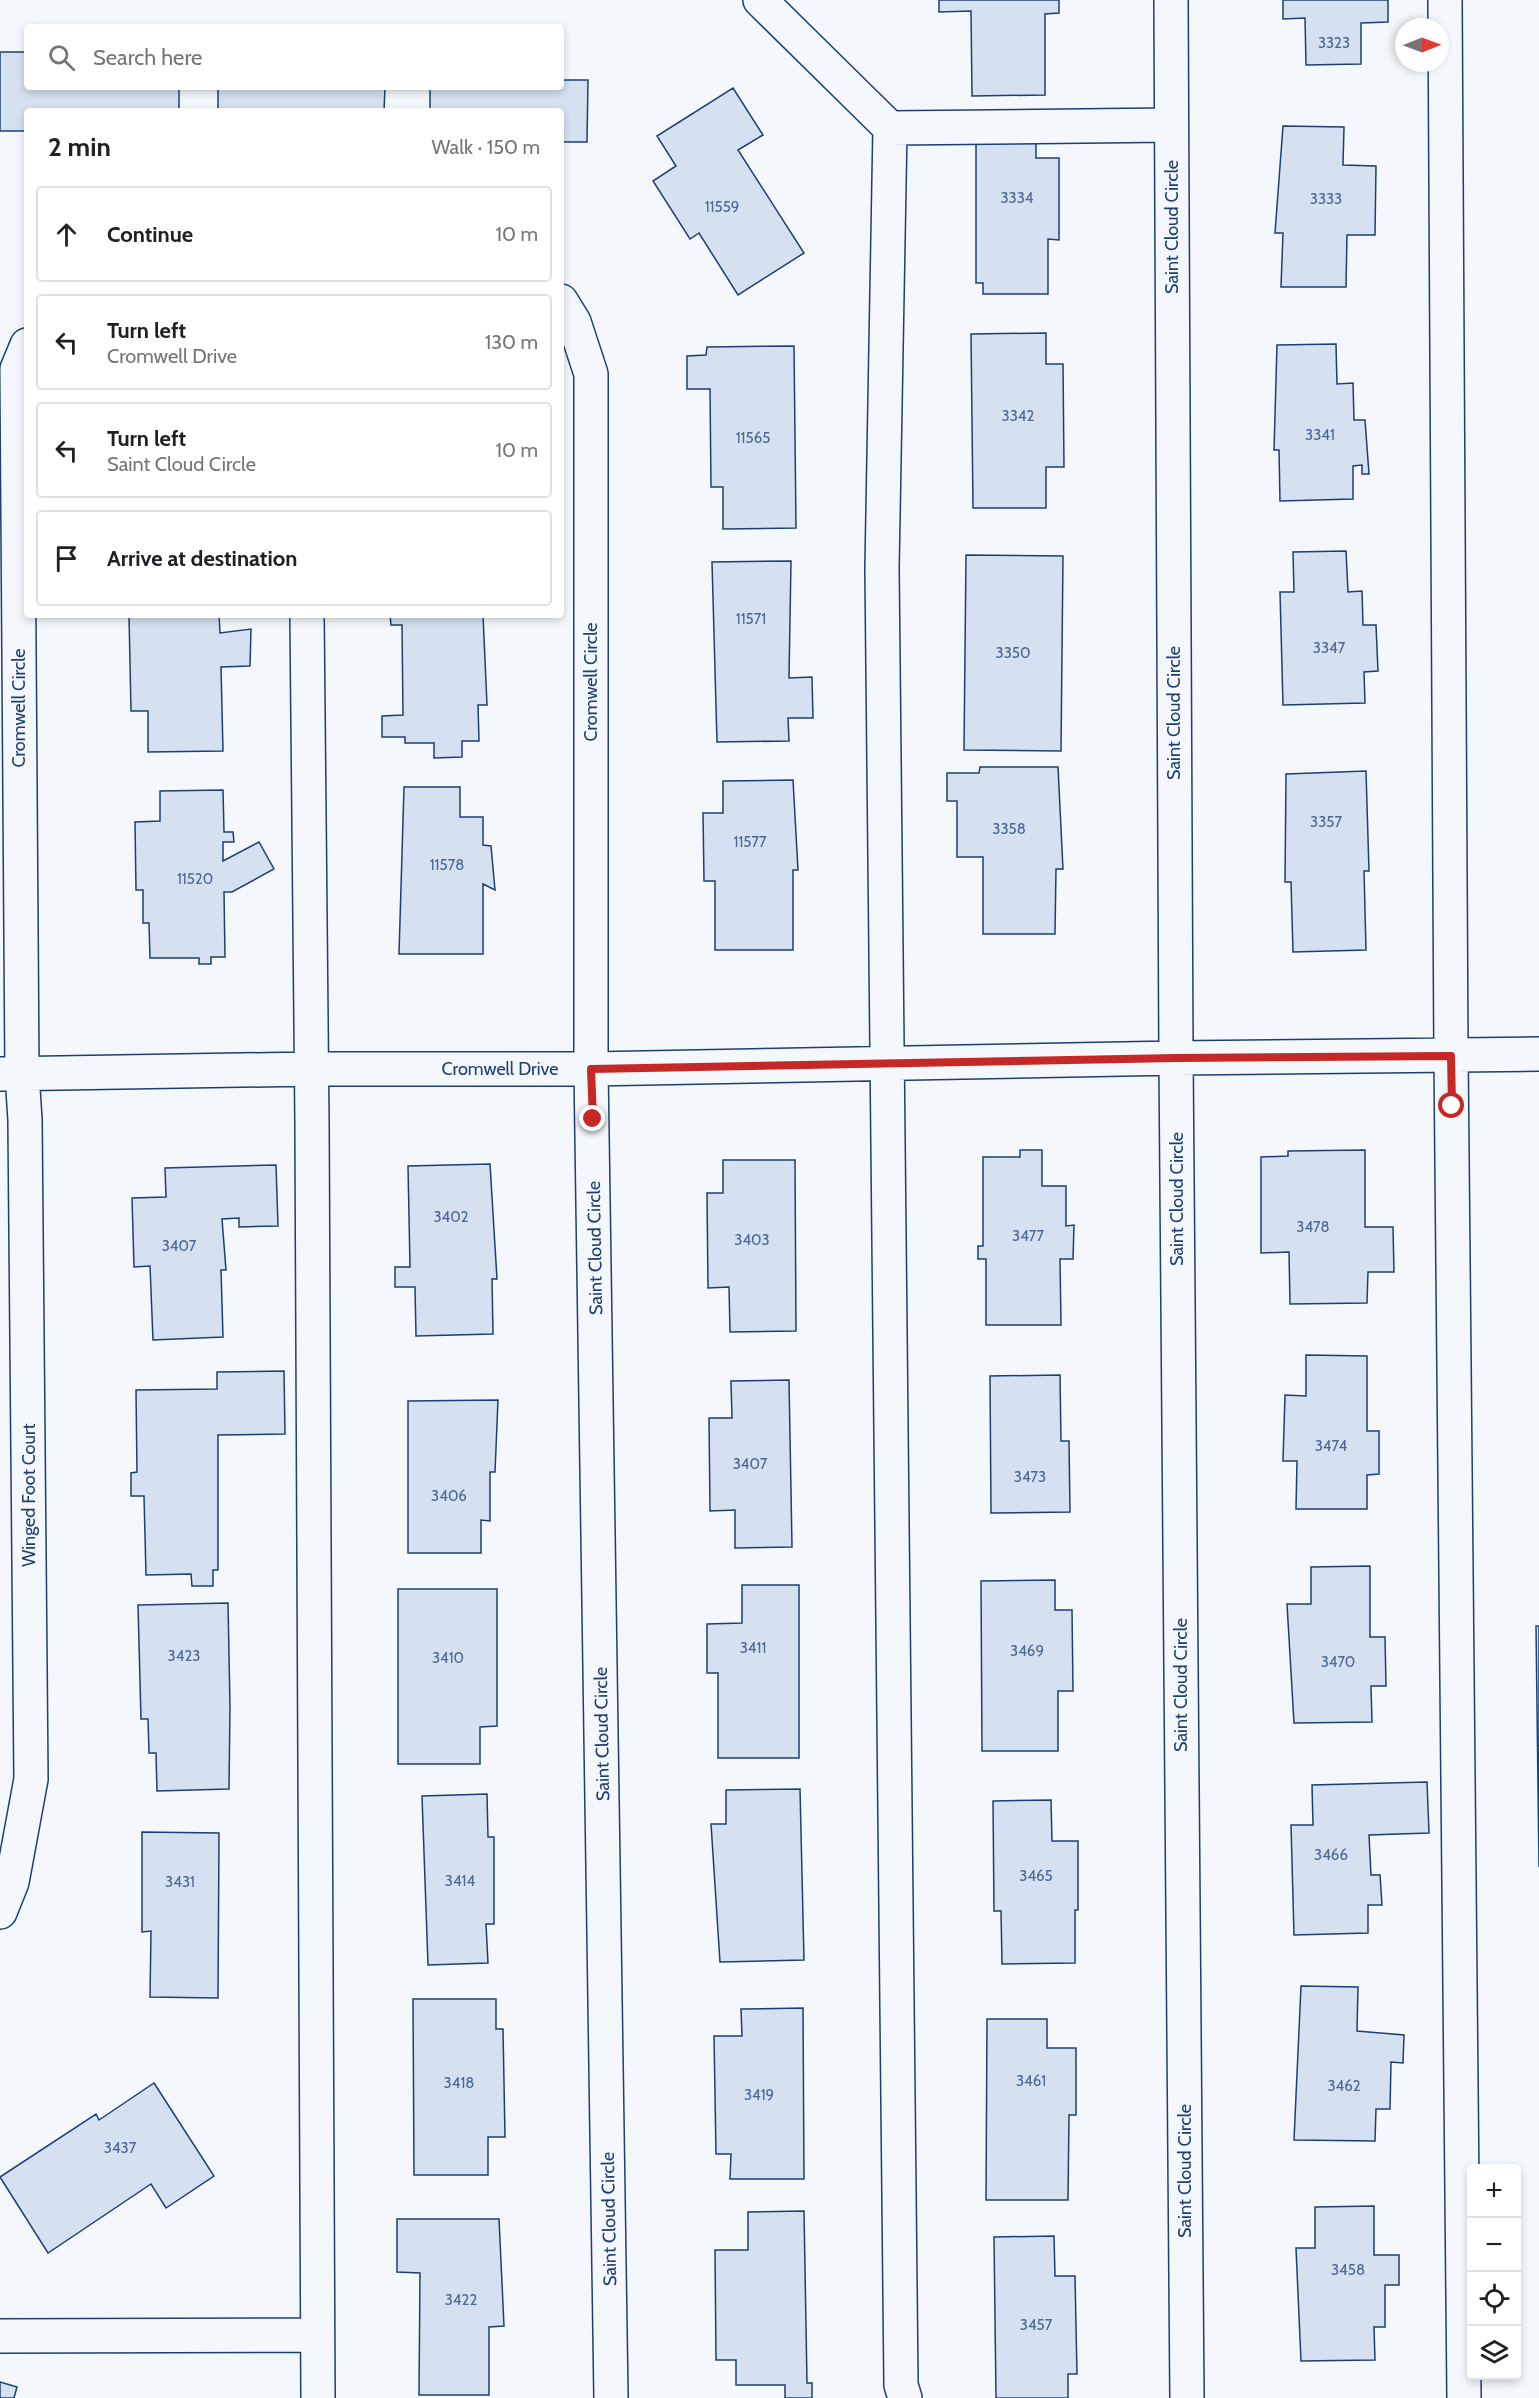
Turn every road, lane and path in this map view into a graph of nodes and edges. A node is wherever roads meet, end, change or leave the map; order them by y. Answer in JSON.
{"nodes":[{"id":1,"x":760,"y":0,"type":"edge"},
{"id":2,"x":1171,"y":0,"type":"edge"},
{"id":3,"x":1445,"y":0,"type":"edge"},
{"id":4,"x":1171,"y":125,"type":"junction"},
{"id":5,"x":890,"y":128,"type":"junction"},
{"id":6,"x":564,"y":306,"type":"edge"},
{"id":7,"x":24,"y":352,"type":"edge"},
{"id":8,"x":307,"y":618,"type":"edge"},
{"id":9,"x":1539,"y":1054,"type":"edge"},
{"id":10,"x":1451,"y":1056,"type":"junction"},
{"id":11,"x":1176,"y":1058,"type":"junction"},
{"id":12,"x":887,"y":1063,"type":"junction"},
{"id":13,"x":310,"y":1069,"type":"junction"},
{"id":14,"x":591,"y":1069,"type":"junction"},
{"id":15,"x":11,"y":1074,"type":"edge"},
{"id":16,"x":0,"y":1911,"type":"edge"},
{"id":17,"x":317,"y":2335,"type":"junction"},
{"id":18,"x":0,"y":2336,"type":"edge"},
{"id":19,"x":318,"y":2398,"type":"edge"},
{"id":20,"x":611,"y":2398,"type":"edge"},
{"id":21,"x":905,"y":2398,"type":"edge"},
{"id":22,"x":1187,"y":2398,"type":"edge"},
{"id":23,"x":1464,"y":2398,"type":"edge"}],
"edges":[{"from":1,"to":5,"type":"street"},
{"from":2,"to":4,"type":"street","name":"Saint Cloud Circle"},
{"from":3,"to":10,"type":"street"},
{"from":4,"to":5,"type":"street"},
{"from":4,"to":11,"type":"street","name":"Saint Cloud Circle"},
{"from":5,"to":12,"type":"street"},
{"from":6,"to":14,"type":"street","name":"Cromwell Circle"},
{"from":7,"to":15,"type":"street","name":"Cromwell Circle"},
{"from":8,"to":13,"type":"street"},
{"from":9,"to":10,"type":"street","name":"Cromwell Drive"},
{"from":10,"to":11,"type":"street","name":"Cromwell Drive"},
{"from":10,"to":23,"type":"street"},
{"from":11,"to":12,"type":"street","name":"Cromwell Drive"},
{"from":11,"to":22,"type":"street","name":"Saint Cloud Circle"},
{"from":12,"to":14,"type":"street","name":"Cromwell Drive"},
{"from":12,"to":21,"type":"street"},
{"from":13,"to":14,"type":"street","name":"Cromwell Drive"},
{"from":13,"to":15,"type":"street","name":"Cromwell Drive"},
{"from":13,"to":17,"type":"street"},
{"from":14,"to":20,"type":"street","name":"Saint Cloud Circle"},
{"from":15,"to":16,"type":"street","name":"Winged Foot Court"},
{"from":17,"to":18,"type":"street"},
{"from":17,"to":19,"type":"street"}]}
